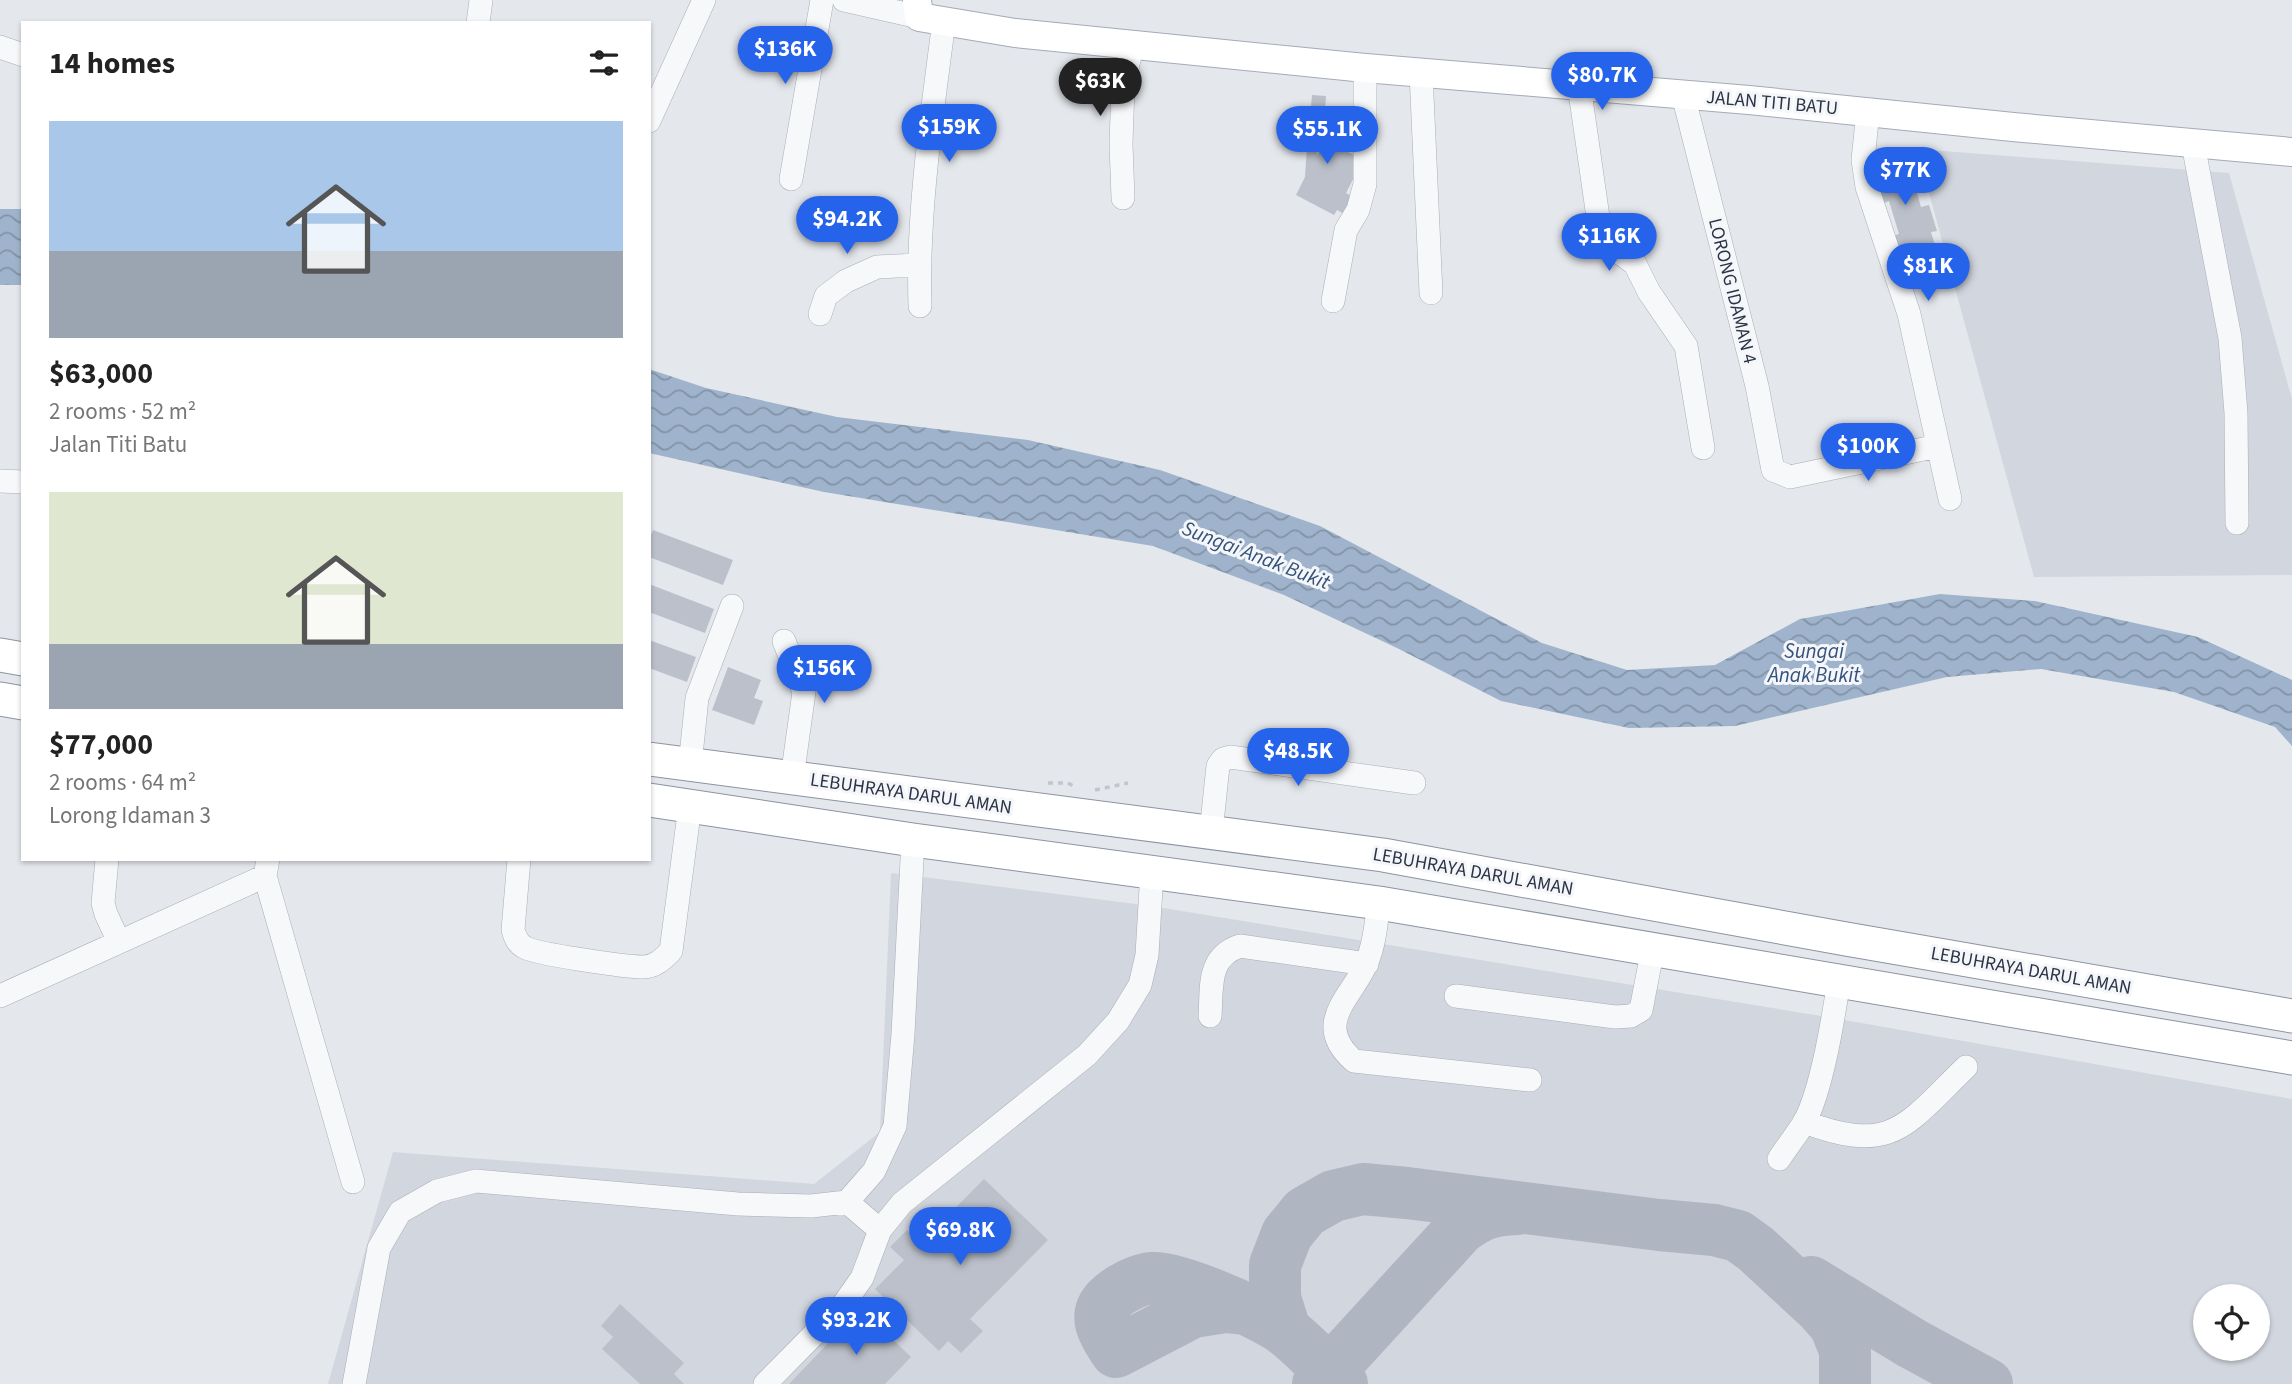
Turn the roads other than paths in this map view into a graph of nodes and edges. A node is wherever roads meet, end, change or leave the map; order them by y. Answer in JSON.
{"nodes":[{"id":1,"x":481,"y":0,"type":"edge"},
{"id":2,"x":704,"y":0,"type":"edge"},
{"id":3,"x":822,"y":0,"type":"edge"},
{"id":4,"x":844,"y":0,"type":"edge"},
{"id":5,"x":927,"y":12,"type":"edge"},
{"id":6,"x":478,"y":21,"type":"edge"},
{"id":7,"x":1133,"y":43,"type":"junction"},
{"id":8,"x":0,"y":47,"type":"edge"},
{"id":9,"x":21,"y":53,"type":"edge"},
{"id":10,"x":1365,"y":68,"type":"junction"},
{"id":11,"x":1422,"y":73,"type":"junction"},
{"id":12,"x":1579,"y":85,"type":"junction"},
{"id":13,"x":1683,"y":95,"type":"junction"},
{"id":14,"x":1868,"y":111,"type":"junction"},
{"id":15,"x":651,"y":117,"type":"edge"},
{"id":16,"x":2193,"y":144,"type":"junction"},
{"id":17,"x":2292,"y":152,"type":"edge"},
{"id":18,"x":791,"y":180,"type":"dead end"},
{"id":19,"x":1123,"y":198,"type":"dead end"},
{"id":20,"x":918,"y":265,"type":"junction"},
{"id":21,"x":1430,"y":293,"type":"dead end"},
{"id":22,"x":1334,"y":301,"type":"dead end"},
{"id":23,"x":920,"y":306,"type":"dead end"},
{"id":24,"x":820,"y":314,"type":"dead end"},
{"id":25,"x":1938,"y":446,"type":"junction"},
{"id":26,"x":1703,"y":448,"type":"dead end"},
{"id":27,"x":0,"y":481,"type":"edge"},
{"id":28,"x":21,"y":482,"type":"edge"},
{"id":29,"x":1950,"y":499,"type":"dead end"},
{"id":30,"x":2237,"y":523,"type":"dead end"},
{"id":31,"x":732,"y":606,"type":"dead end"},
{"id":32,"x":784,"y":641,"type":"dead end"},
{"id":33,"x":0,"y":655,"type":"edge"},
{"id":34,"x":21,"y":659,"type":"edge"},
{"id":35,"x":0,"y":699,"type":"edge"},
{"id":36,"x":21,"y":703,"type":"edge"},
{"id":37,"x":651,"y":759,"type":"edge"},
{"id":38,"x":690,"y":765,"type":"junction"},
{"id":39,"x":792,"y":778,"type":"junction"},
{"id":40,"x":1414,"y":783,"type":"dead end"},
{"id":41,"x":651,"y":800,"type":"edge"},
{"id":42,"x":690,"y":806,"type":"junction"},
{"id":43,"x":1211,"y":832,"type":"junction"},
{"id":44,"x":913,"y":840,"type":"junction"},
{"id":45,"x":1383,"y":855,"type":"junction"},
{"id":46,"x":107,"y":861,"type":"edge"},
{"id":47,"x":519,"y":861,"type":"edge"},
{"id":48,"x":267,"y":867,"type":"edge"},
{"id":49,"x":1152,"y":871,"type":"junction"},
{"id":50,"x":1379,"y":903,"type":"junction"},
{"id":51,"x":1846,"y":939,"type":"junction"},
{"id":52,"x":120,"y":942,"type":"junction"},
{"id":53,"x":1653,"y":947,"type":"junction"},
{"id":54,"x":1367,"y":964,"type":"junction"},
{"id":55,"x":1839,"y":981,"type":"junction"},
{"id":56,"x":0,"y":996,"type":"edge"},
{"id":57,"x":1456,"y":996,"type":"dead end"},
{"id":58,"x":1210,"y":1016,"type":"dead end"},
{"id":59,"x":2292,"y":1016,"type":"edge"},
{"id":60,"x":2292,"y":1058,"type":"edge"},
{"id":61,"x":1966,"y":1067,"type":"dead end"},
{"id":62,"x":1530,"y":1080,"type":"dead end"},
{"id":63,"x":1804,"y":1122,"type":"junction"},
{"id":64,"x":1779,"y":1159,"type":"dead end"},
{"id":65,"x":353,"y":1182,"type":"dead end"},
{"id":66,"x":848,"y":1202,"type":"junction"},
{"id":67,"x":880,"y":1230,"type":"junction"},
{"id":68,"x":354,"y":1384,"type":"edge"},
{"id":69,"x":765,"y":1384,"type":"edge"}],
"edges":[{"from":1,"to":6,"type":"street"},
{"from":2,"to":15,"type":"street"},
{"from":3,"to":18,"type":"street"},
{"from":4,"to":5,"type":"street"},
{"from":5,"to":7,"type":"main road","name":"JALAN TITI BATU"},
{"from":5,"to":20,"type":"street"},
{"from":7,"to":10,"type":"main road","name":"JALAN TITI BATU"},
{"from":7,"to":19,"type":"street"},
{"from":8,"to":9,"type":"street"},
{"from":10,"to":11,"type":"main road","name":"JALAN TITI BATU"},
{"from":10,"to":22,"type":"street"},
{"from":11,"to":12,"type":"main road","name":"JALAN TITI BATU"},
{"from":11,"to":21,"type":"street"},
{"from":12,"to":13,"type":"main road","name":"JALAN TITI BATU"},
{"from":12,"to":26,"type":"street"},
{"from":13,"to":14,"type":"main road","name":"JALAN TITI BATU"},
{"from":13,"to":25,"type":"street","name":"LORONG IDAMAN 4"},
{"from":14,"to":16,"type":"main road","name":"JALAN TITI BATU"},
{"from":14,"to":25,"type":"street"},
{"from":16,"to":17,"type":"main road","name":"JALAN TITI BATU"},
{"from":16,"to":30,"type":"street"},
{"from":20,"to":23,"type":"street"},
{"from":20,"to":24,"type":"street"},
{"from":25,"to":29,"type":"street"},
{"from":27,"to":28,"type":"street"},
{"from":31,"to":38,"type":"street"},
{"from":32,"to":39,"type":"street"},
{"from":33,"to":34,"type":"highway"},
{"from":35,"to":36,"type":"highway"},
{"from":37,"to":38,"type":"highway","name":"LEBUHRAYA DARUL AMAN"},
{"from":38,"to":39,"type":"highway","name":"LEBUHRAYA DARUL AMAN"},
{"from":39,"to":43,"type":"highway","name":"LEBUHRAYA DARUL AMAN"},
{"from":40,"to":43,"type":"street"},
{"from":41,"to":42,"type":"highway"},
{"from":42,"to":44,"type":"highway"},
{"from":42,"to":47,"type":"street"},
{"from":43,"to":45,"type":"highway","name":"LEBUHRAYA DARUL AMAN"},
{"from":44,"to":49,"type":"highway"},
{"from":44,"to":66,"type":"street"},
{"from":45,"to":50,"type":"highway"},
{"from":45,"to":51,"type":"highway","name":"LEBUHRAYA DARUL AMAN"},
{"from":46,"to":52,"type":"street"},
{"from":48,"to":52,"type":"street"},
{"from":48,"to":65,"type":"street"},
{"from":49,"to":50,"type":"highway"},
{"from":49,"to":67,"type":"street"},
{"from":50,"to":53,"type":"highway"},
{"from":50,"to":54,"type":"street"},
{"from":51,"to":55,"type":"highway"},
{"from":51,"to":59,"type":"highway","name":"LEBUHRAYA DARUL AMAN"},
{"from":52,"to":56,"type":"street"},
{"from":53,"to":55,"type":"highway"},
{"from":53,"to":57,"type":"street"},
{"from":54,"to":58,"type":"street"},
{"from":54,"to":62,"type":"street"},
{"from":55,"to":60,"type":"highway"},
{"from":55,"to":63,"type":"street"},
{"from":61,"to":63,"type":"street"},
{"from":63,"to":64,"type":"street"},
{"from":66,"to":67,"type":"street"},
{"from":66,"to":68,"type":"street"},
{"from":67,"to":69,"type":"street"}]}
